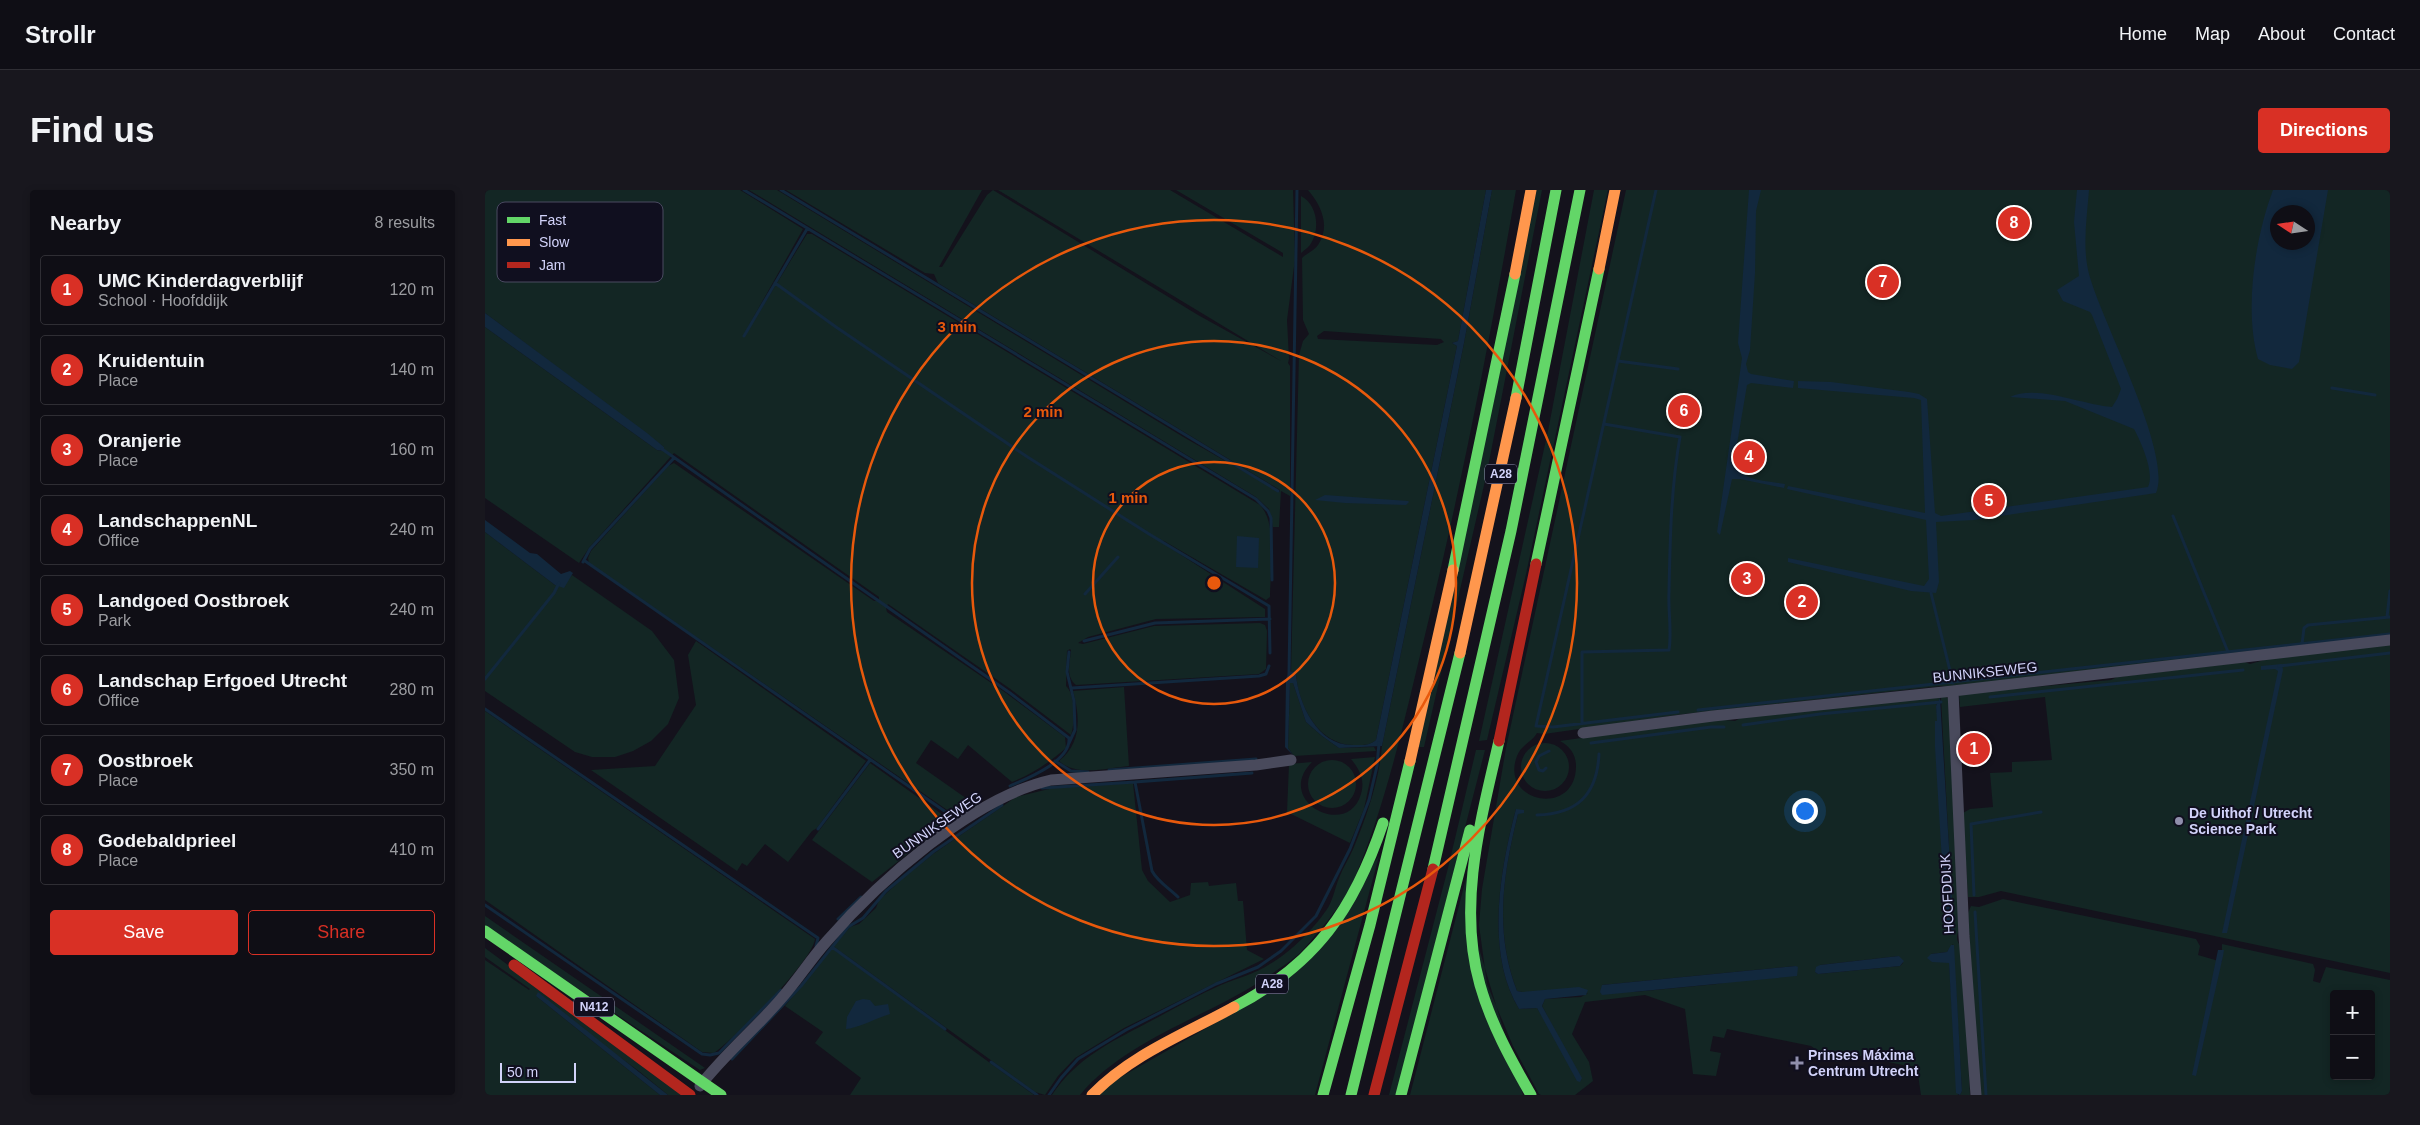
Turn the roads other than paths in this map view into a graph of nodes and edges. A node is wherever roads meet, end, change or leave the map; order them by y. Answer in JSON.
{"nodes":[{"id":1,"x":1531,"y":190,"type":"edge"},
{"id":2,"x":1556,"y":190,"type":"edge"},
{"id":3,"x":1580,"y":190,"type":"edge"},
{"id":4,"x":1615,"y":190,"type":"edge"},
{"id":5,"x":1526,"y":605,"type":"junction"},
{"id":6,"x":2390,"y":640,"type":"edge"},
{"id":7,"x":1430,"y":677,"type":"junction"},
{"id":8,"x":1953,"y":691,"type":"junction"},
{"id":9,"x":1583,"y":734,"type":"dead end"},
{"id":10,"x":1291,"y":760,"type":"dead end"},
{"id":11,"x":485,"y":931,"type":"edge"},
{"id":12,"x":485,"y":945,"type":"edge"},
{"id":13,"x":702,"y":1082,"type":"junction"},
{"id":14,"x":691,"y":1095,"type":"edge"},
{"id":15,"x":721,"y":1095,"type":"edge"},
{"id":16,"x":1091,"y":1095,"type":"edge"},
{"id":17,"x":1323,"y":1095,"type":"edge"},
{"id":18,"x":1351,"y":1095,"type":"edge"},
{"id":19,"x":1375,"y":1095,"type":"edge"},
{"id":20,"x":1401,"y":1095,"type":"edge"},
{"id":21,"x":1531,"y":1095,"type":"edge"},
{"id":22,"x":1976,"y":1095,"type":"edge"}],
"edges":[{"from":1,"to":7,"type":"main road","number":"A28"},
{"from":2,"to":18,"type":"main road","number":"A28"},
{"from":3,"to":19,"type":"main road","number":"A28"},
{"from":4,"to":5,"type":"main road"},
{"from":5,"to":20,"type":"main road"},
{"from":5,"to":21,"type":"main road"},
{"from":6,"to":8,"type":"street","name":"BUNNIKSEWEG"},
{"from":7,"to":16,"type":"main road","number":"A28"},
{"from":7,"to":17,"type":"main road","number":"A28"},
{"from":8,"to":9,"type":"street","name":"BUNNIKSEWEG"},
{"from":8,"to":22,"type":"street","name":"HOOFDDIJK"},
{"from":10,"to":13,"type":"street","name":"BUNNIKSEWEG"},
{"from":11,"to":13,"type":"main road","number":"N412"},
{"from":12,"to":14,"type":"main road","number":"N412"},
{"from":13,"to":14,"type":"street","name":"BUNNIKSEWEG"},
{"from":13,"to":15,"type":"main road","number":"N412"}]}
